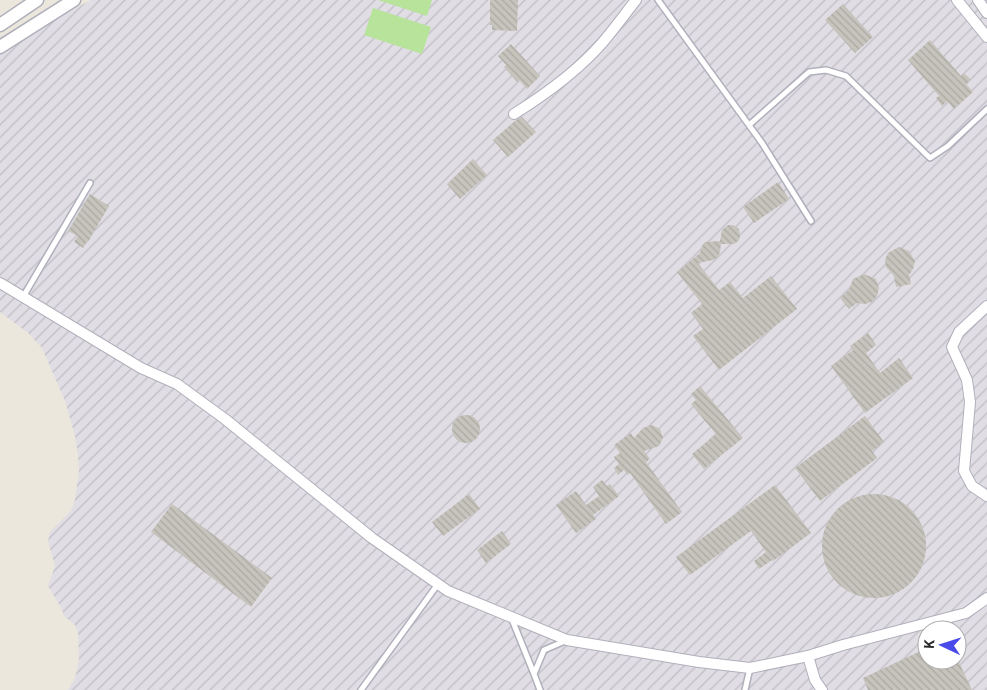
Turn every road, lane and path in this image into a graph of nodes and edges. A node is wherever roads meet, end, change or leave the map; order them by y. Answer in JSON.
{"nodes":[{"id":1,"x":37,"y":0,"type":"edge"},
{"id":2,"x":74,"y":0,"type":"edge"},
{"id":3,"x":636,"y":0,"type":"edge"},
{"id":4,"x":658,"y":0,"type":"edge"},
{"id":5,"x":957,"y":0,"type":"edge"},
{"id":6,"x":978,"y":0,"type":"edge"},
{"id":7,"x":987,"y":13,"type":"edge"},
{"id":8,"x":0,"y":25,"type":"edge"},
{"id":9,"x":987,"y":37,"type":"edge"},
{"id":10,"x":0,"y":47,"type":"edge"},
{"id":11,"x":987,"y":109,"type":"edge"},
{"id":12,"x":514,"y":114,"type":"dead end"},
{"id":13,"x":749,"y":125,"type":"junction"},
{"id":14,"x":90,"y":184,"type":"dead end"},
{"id":15,"x":811,"y":221,"type":"dead end"},
{"id":16,"x":0,"y":283,"type":"edge"},
{"id":17,"x":23,"y":297,"type":"junction"},
{"id":18,"x":987,"y":306,"type":"edge"},
{"id":19,"x":987,"y":496,"type":"edge"},
{"id":20,"x":438,"y":584,"type":"junction"},
{"id":21,"x":987,"y":598,"type":"edge"},
{"id":22,"x":510,"y":616,"type":"junction"},
{"id":23,"x":567,"y":640,"type":"junction"},
{"id":24,"x":808,"y":656,"type":"junction"},
{"id":25,"x":750,"y":668,"type":"junction"},
{"id":26,"x":534,"y":674,"type":"junction"},
{"id":27,"x":361,"y":690,"type":"edge"},
{"id":28,"x":540,"y":690,"type":"edge"},
{"id":29,"x":745,"y":690,"type":"edge"},
{"id":30,"x":822,"y":690,"type":"edge"}],
"edges":[{"from":1,"to":8,"type":"street"},
{"from":2,"to":10,"type":"street"},
{"from":3,"to":12,"type":"street"},
{"from":4,"to":13,"type":"lane"},
{"from":5,"to":9,"type":"street"},
{"from":6,"to":7,"type":"street"},
{"from":11,"to":13,"type":"lane"},
{"from":13,"to":15,"type":"lane"},
{"from":14,"to":17,"type":"lane"},
{"from":16,"to":17,"type":"street"},
{"from":17,"to":20,"type":"street"},
{"from":18,"to":19,"type":"street"},
{"from":20,"to":22,"type":"street"},
{"from":20,"to":27,"type":"lane"},
{"from":21,"to":24,"type":"street"},
{"from":22,"to":23,"type":"street"},
{"from":22,"to":26,"type":"lane"},
{"from":23,"to":25,"type":"street"},
{"from":23,"to":26,"type":"lane"},
{"from":24,"to":25,"type":"street"},
{"from":24,"to":30,"type":"street"},
{"from":25,"to":29,"type":"lane"},
{"from":26,"to":28,"type":"lane"}]}
